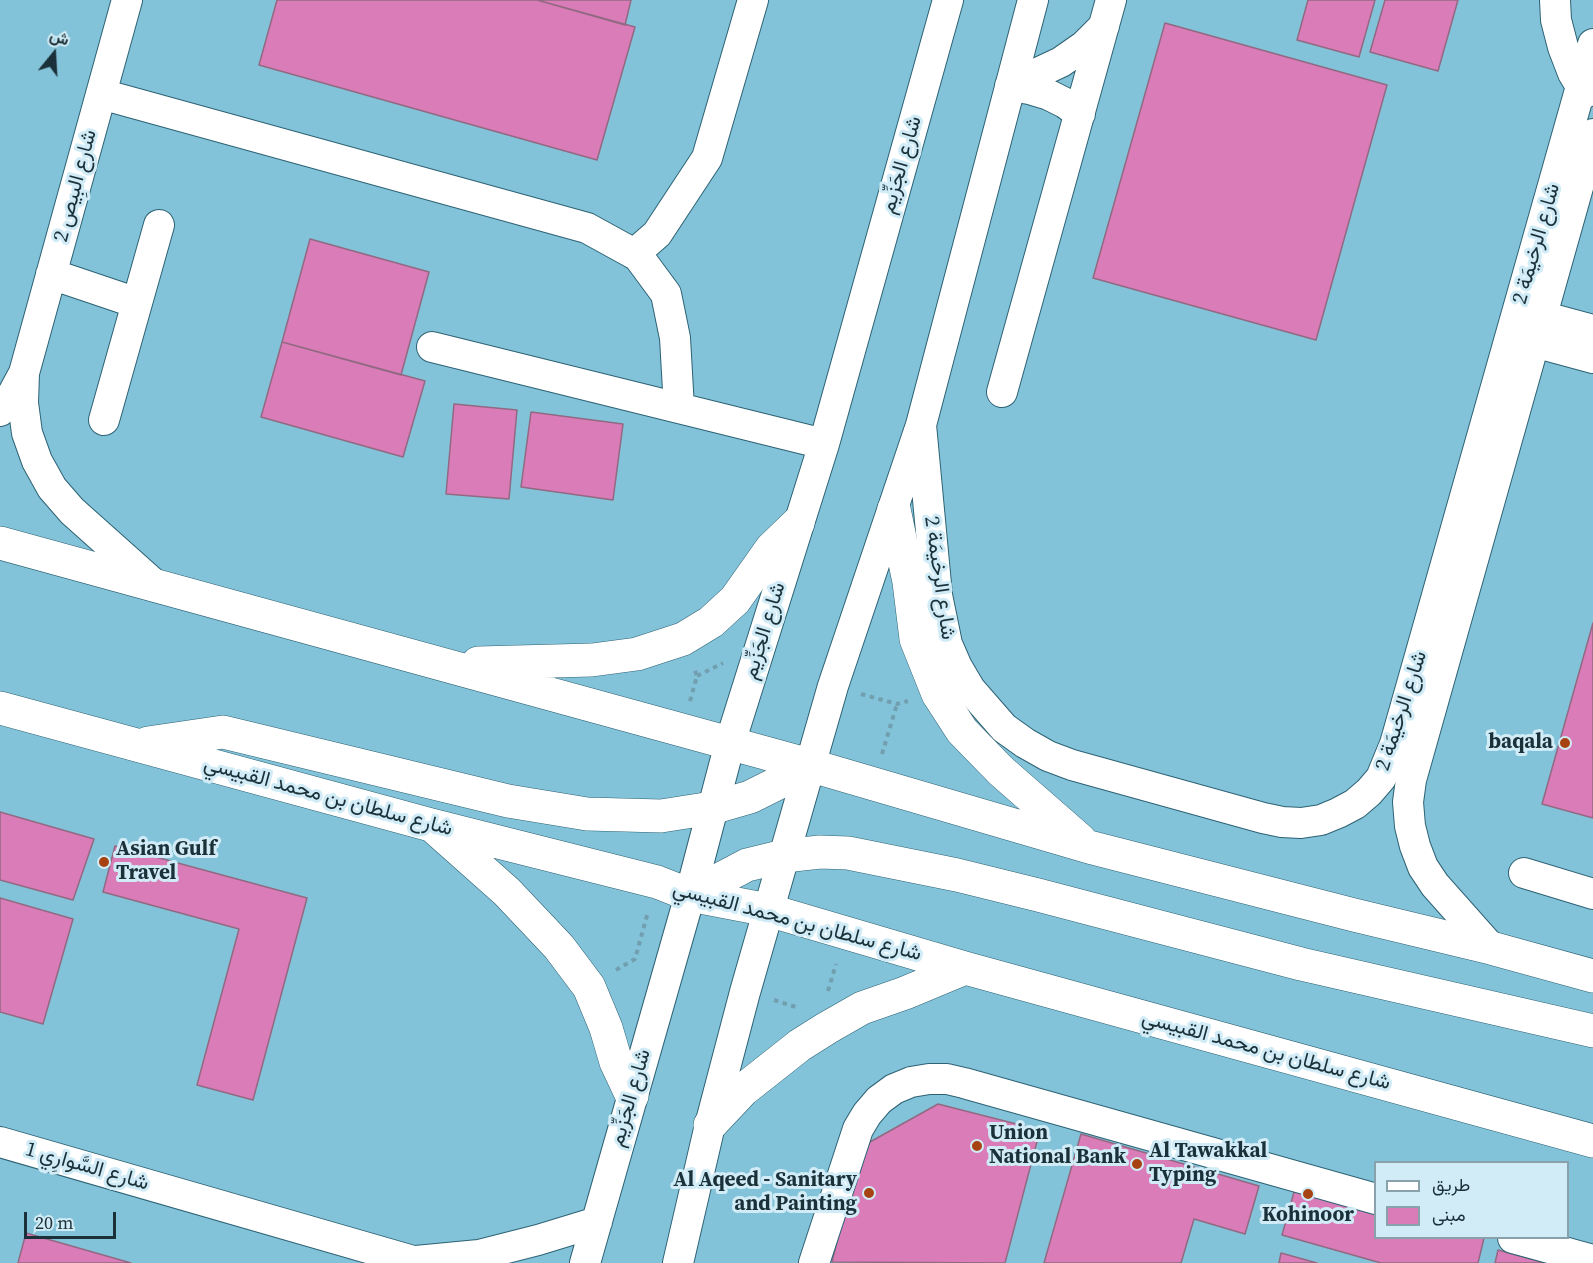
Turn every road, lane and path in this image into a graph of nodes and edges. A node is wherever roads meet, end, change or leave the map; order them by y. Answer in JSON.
{"nodes":[{"id":1,"x":127,"y":0,"type":"edge"},
{"id":2,"x":753,"y":0,"type":"edge"},
{"id":3,"x":948,"y":0,"type":"edge"},
{"id":4,"x":1034,"y":0,"type":"edge"},
{"id":5,"x":1555,"y":0,"type":"edge"},
{"id":6,"x":1108,"y":13,"type":"edge"},
{"id":7,"x":1593,"y":44,"type":"edge"},
{"id":8,"x":1010,"y":86,"type":"junction"},
{"id":9,"x":1581,"y":87,"type":"junction"},
{"id":10,"x":101,"y":94,"type":"junction"},
{"id":11,"x":1080,"y":114,"type":"junction"},
{"id":12,"x":1593,"y":134,"type":"edge"},
{"id":13,"x":159,"y":225,"type":"dead end"},
{"id":14,"x":634,"y":254,"type":"junction"},
{"id":15,"x":51,"y":274,"type":"junction"},
{"id":16,"x":137,"y":303,"type":"junction"},
{"id":17,"x":1529,"y":326,"type":"junction"},
{"id":18,"x":1593,"y":330,"type":"edge"},
{"id":19,"x":432,"y":347,"type":"dead end"},
{"id":20,"x":1593,"y":358,"type":"edge"},
{"id":21,"x":24,"y":373,"type":"junction"},
{"id":22,"x":1002,"y":393,"type":"dead end"},
{"id":23,"x":679,"y":408,"type":"junction"},
{"id":24,"x":0,"y":411,"type":"edge"},
{"id":25,"x":104,"y":420,"type":"dead end"},
{"id":26,"x":921,"y":425,"type":"junction"},
{"id":27,"x":824,"y":444,"type":"junction"},
{"id":28,"x":894,"y":509,"type":"junction"},
{"id":29,"x":798,"y":523,"type":"junction"},
{"id":30,"x":0,"y":543,"type":"edge"},
{"id":31,"x":156,"y":586,"type":"junction"},
{"id":32,"x":440,"y":664,"type":"junction"},
{"id":33,"x":897,"y":704,"type":"dead end"},
{"id":34,"x":0,"y":708,"type":"edge"},
{"id":35,"x":730,"y":743,"type":"junction"},
{"id":36,"x":134,"y":745,"type":"junction"},
{"id":37,"x":809,"y":765,"type":"junction"},
{"id":38,"x":873,"y":783,"type":"junction"},
{"id":39,"x":712,"y":808,"type":"junction"},
{"id":40,"x":431,"y":825,"type":"junction"},
{"id":41,"x":1089,"y":847,"type":"junction"},
{"id":42,"x":784,"y":856,"type":"junction"},
{"id":43,"x":1524,"y":873,"type":"dead end"},
{"id":44,"x":657,"y":882,"type":"junction"},
{"id":45,"x":1593,"y":894,"type":"edge"},
{"id":46,"x":690,"y":895,"type":"junction"},
{"id":47,"x":768,"y":910,"type":"junction"},
{"id":48,"x":845,"y":934,"type":"junction"},
{"id":49,"x":1491,"y":948,"type":"junction"},
{"id":50,"x":635,"y":958,"type":"dead end"},
{"id":51,"x":964,"y":968,"type":"junction"},
{"id":52,"x":1593,"y":976,"type":"edge"},
{"id":53,"x":828,"y":991,"type":"dead end"},
{"id":54,"x":745,"y":992,"type":"junction"},
{"id":55,"x":800,"y":1008,"type":"dead end"},
{"id":56,"x":1593,"y":1031,"type":"edge"},
{"id":57,"x":632,"y":1096,"type":"junction"},
{"id":58,"x":710,"y":1125,"type":"junction"},
{"id":59,"x":1593,"y":1141,"type":"edge"},
{"id":60,"x":0,"y":1142,"type":"edge"},
{"id":61,"x":1374,"y":1198,"type":"edge"},
{"id":62,"x":597,"y":1222,"type":"junction"},
{"id":63,"x":1517,"y":1239,"type":"edge"},
{"id":64,"x":682,"y":1259,"type":"edge"},
{"id":65,"x":1593,"y":1260,"type":"edge"},
{"id":66,"x":418,"y":1262,"type":"edge"},
{"id":67,"x":585,"y":1263,"type":"edge"},
{"id":68,"x":814,"y":1263,"type":"edge"}],
"edges":[{"from":1,"to":10,"type":"street","name":"شارع البِيص 2"},
{"from":2,"to":14,"type":"street"},
{"from":3,"to":27,"type":"street","name":"شارع الجَزِّيم"},
{"from":4,"to":8,"type":"street"},
{"from":5,"to":9,"type":"street"},
{"from":6,"to":8,"type":"street"},
{"from":6,"to":11,"type":"street"},
{"from":7,"to":9,"type":"street"},
{"from":8,"to":11,"type":"street"},
{"from":8,"to":26,"type":"street"},
{"from":9,"to":17,"type":"street"},
{"from":10,"to":14,"type":"street"},
{"from":10,"to":15,"type":"street","name":"شارع البِيص 2"},
{"from":11,"to":22,"type":"street"},
{"from":12,"to":17,"type":"street","name":"شارع الرخيمَة 2"},
{"from":13,"to":16,"type":"street"},
{"from":14,"to":23,"type":"street"},
{"from":15,"to":16,"type":"street"},
{"from":15,"to":21,"type":"street","name":"شارع البِيص 2"},
{"from":16,"to":25,"type":"street"},
{"from":17,"to":18,"type":"street"},
{"from":17,"to":20,"type":"street"},
{"from":17,"to":26,"type":"street","name":"شارع الرخيمَة 2"},
{"from":17,"to":49,"type":"street","name":"شارع الرخيمَة 2"},
{"from":19,"to":23,"type":"street"},
{"from":21,"to":24,"type":"street","name":"شارع البِيص 2"},
{"from":21,"to":31,"type":"street","name":"شارع البِيص 2"},
{"from":23,"to":27,"type":"street"},
{"from":26,"to":28,"type":"street"},
{"from":27,"to":29,"type":"street","name":"شارع الجَزِّيم"},
{"from":28,"to":37,"type":"street"},
{"from":28,"to":41,"type":"main road"},
{"from":29,"to":32,"type":"main road"},
{"from":29,"to":35,"type":"street","name":"شارع الجَزِّيم"},
{"from":30,"to":31,"type":"main road"},
{"from":31,"to":32,"type":"main road"},
{"from":32,"to":35,"type":"main road"},
{"from":33,"to":38,"type":"path"},
{"from":34,"to":36,"type":"main road","name":"شارع سلطان بن محمد القبيسي"},
{"from":35,"to":37,"type":"main road"},
{"from":35,"to":39,"type":"street","name":"شارع الجَزِّيم"},
{"from":36,"to":39,"type":"main road"},
{"from":36,"to":40,"type":"main road","name":"شارع سلطان بن محمد القبيسي"},
{"from":37,"to":38,"type":"main road"},
{"from":37,"to":39,"type":"main road"},
{"from":37,"to":42,"type":"street"},
{"from":38,"to":41,"type":"main road"},
{"from":39,"to":46,"type":"street","name":"شارع الجَزِّيم"},
{"from":40,"to":44,"type":"main road","name":"شارع سلطان بن محمد القبيسي"},
{"from":40,"to":57,"type":"main road"},
{"from":41,"to":49,"type":"main road"},
{"from":42,"to":46,"type":"main road"},
{"from":42,"to":47,"type":"street"},
{"from":42,"to":56,"type":"main road"},
{"from":43,"to":45,"type":"street"},
{"from":44,"to":46,"type":"main road","name":"شارع سلطان بن محمد القبيسي"},
{"from":44,"to":50,"type":"path"},
{"from":46,"to":47,"type":"main road","name":"شارع سلطان بن محمد القبيسي"},
{"from":46,"to":57,"type":"street","name":"شارع الجَزِّيم"},
{"from":47,"to":48,"type":"main road","name":"شارع سلطان بن محمد القبيسي"},
{"from":47,"to":54,"type":"street"},
{"from":48,"to":51,"type":"main road","name":"شارع سلطان بن محمد القبيسي"},
{"from":48,"to":53,"type":"path"},
{"from":49,"to":52,"type":"main road"},
{"from":51,"to":58,"type":"main road"},
{"from":51,"to":59,"type":"main road","name":"شارع سلطان بن محمد القبيسي"},
{"from":54,"to":55,"type":"path"},
{"from":54,"to":58,"type":"street"},
{"from":57,"to":62,"type":"street","name":"شارع الجَزِّيم"},
{"from":58,"to":64,"type":"street"},
{"from":60,"to":66,"type":"street","name":"شارع السَّوارِي 1"},
{"from":61,"to":68,"type":"street"},
{"from":62,"to":66,"type":"street","name":"شارع السَّوارِي 1"},
{"from":62,"to":67,"type":"street","name":"شارع الجَزِّيم"},
{"from":63,"to":65,"type":"street"}]}
